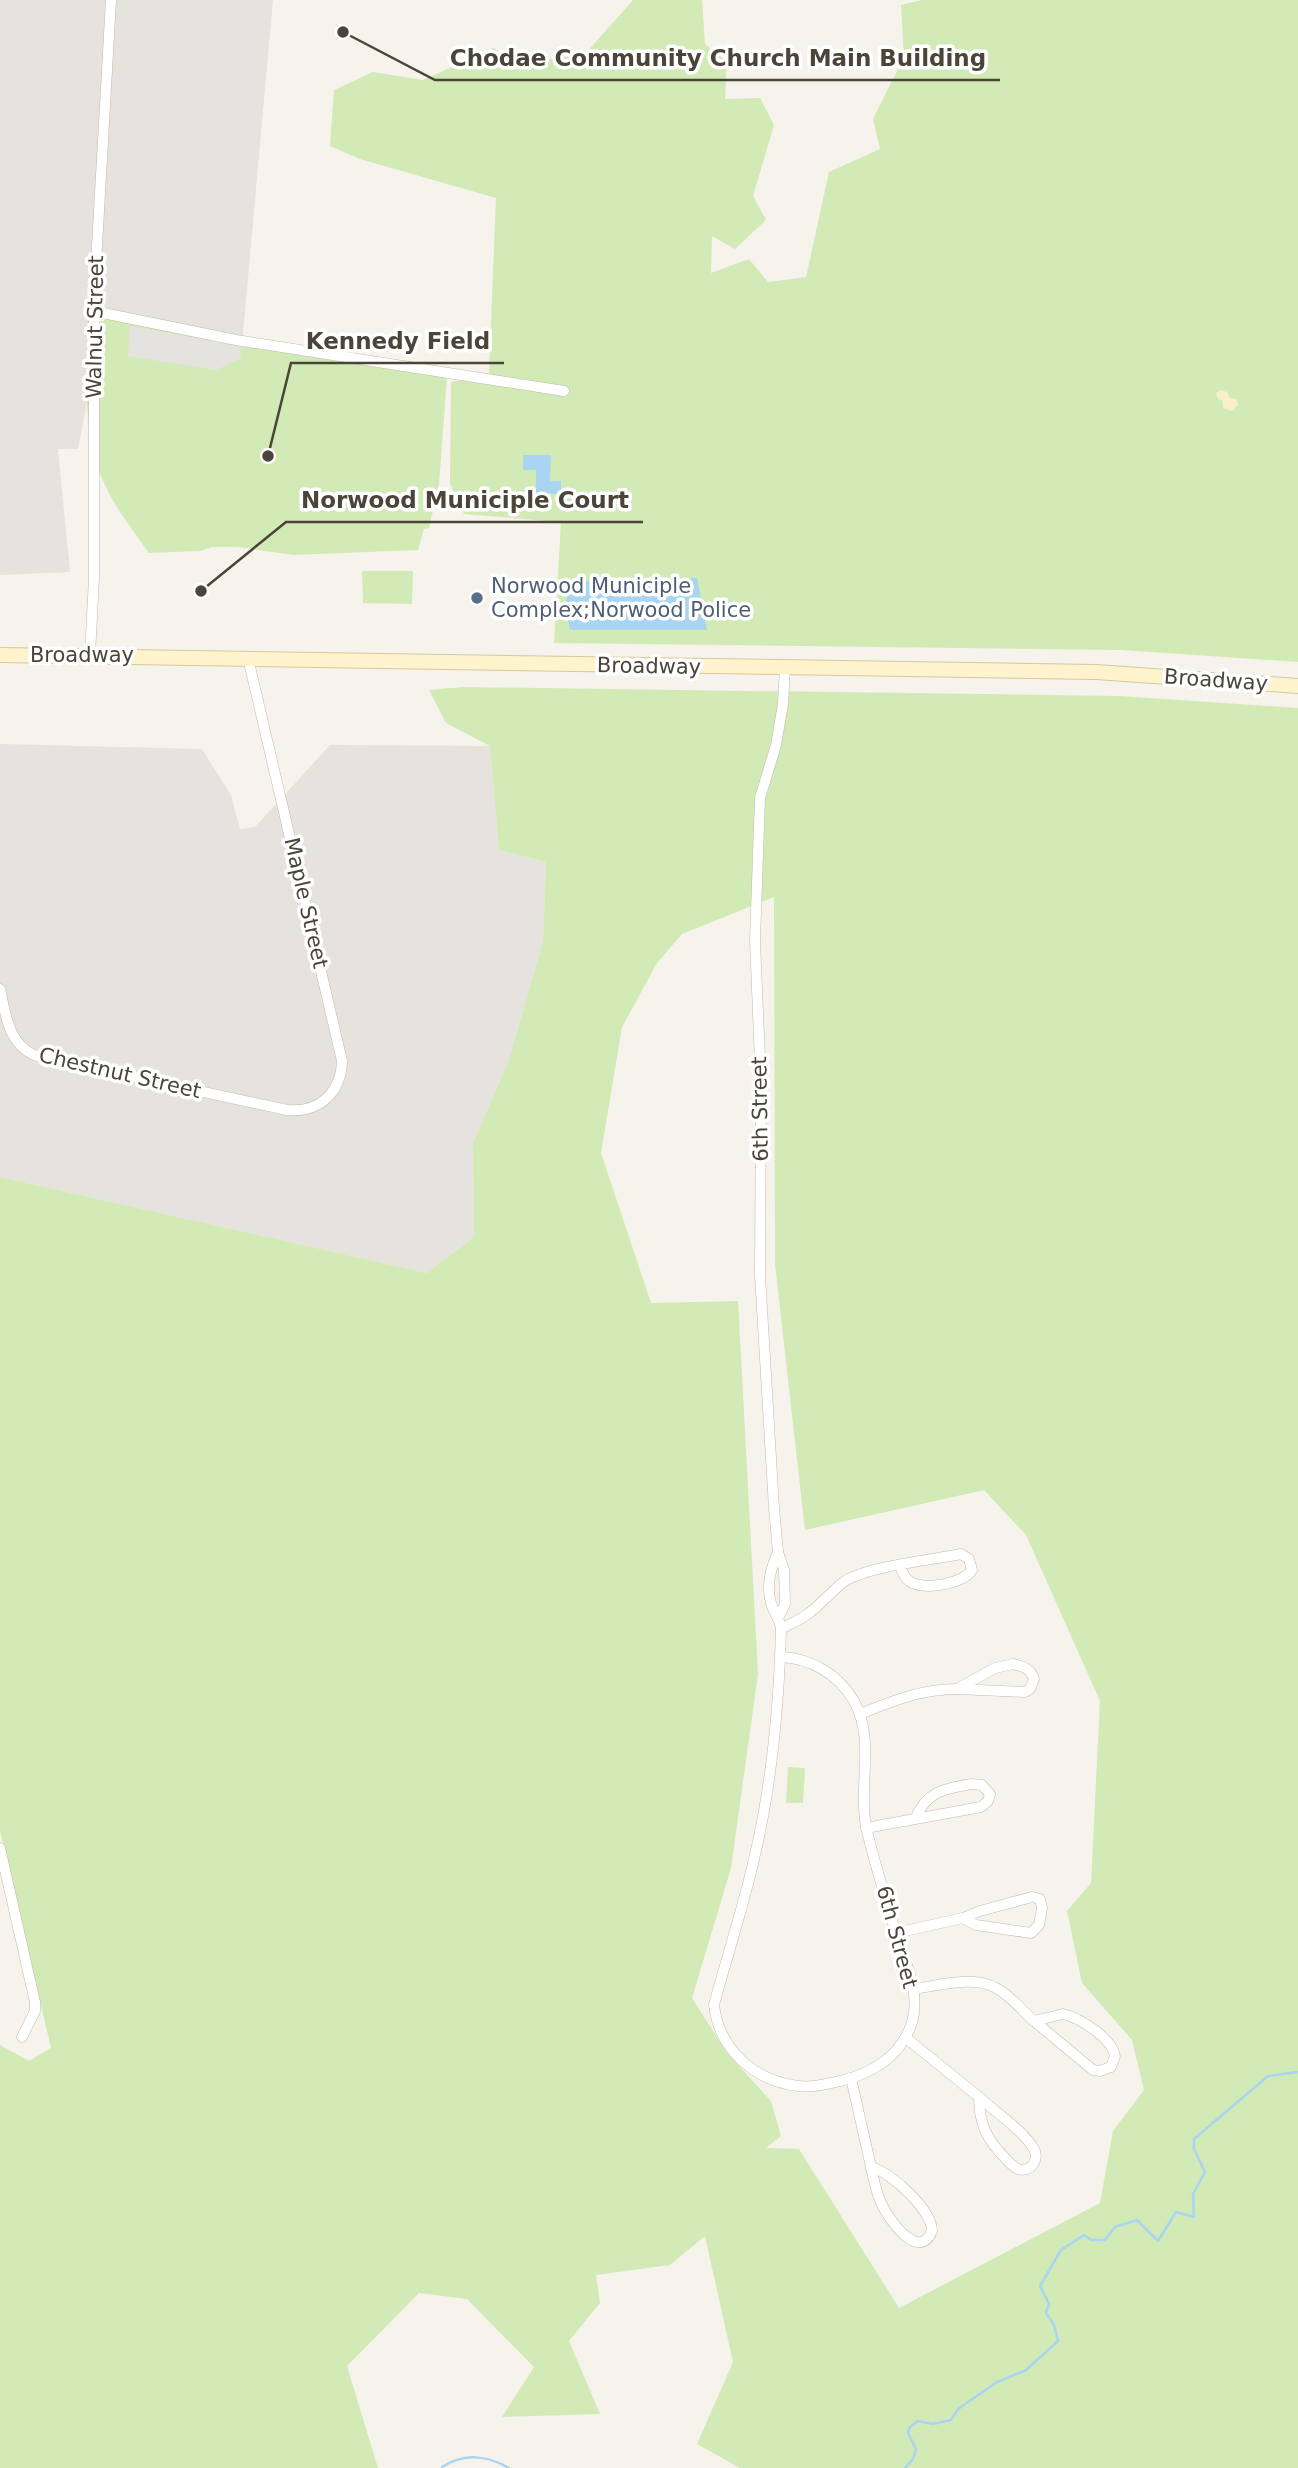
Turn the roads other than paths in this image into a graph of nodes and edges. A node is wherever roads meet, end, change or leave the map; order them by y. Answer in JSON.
{"nodes":[{"id":1,"x":111,"y":0,"type":"edge"},
{"id":2,"x":93,"y":311,"type":"junction"},
{"id":3,"x":565,"y":391,"type":"dead end"},
{"id":4,"x":0,"y":655,"type":"edge"},
{"id":5,"x":90,"y":655,"type":"junction"},
{"id":6,"x":248,"y":658,"type":"junction"},
{"id":7,"x":785,"y":668,"type":"junction"},
{"id":8,"x":1298,"y":686,"type":"edge"},
{"id":9,"x":0,"y":989,"type":"edge"},
{"id":10,"x":282,"y":1109,"type":"joint"},
{"id":11,"x":900,"y":1566,"type":"junction"},
{"id":12,"x":781,"y":1629,"type":"junction"},
{"id":13,"x":780,"y":1657,"type":"junction"},
{"id":14,"x":957,"y":1689,"type":"junction"},
{"id":15,"x":860,"y":1714,"type":"junction"},
{"id":16,"x":915,"y":1819,"type":"junction"},
{"id":17,"x":866,"y":1828,"type":"junction"},
{"id":18,"x":0,"y":1848,"type":"edge"},
{"id":19,"x":963,"y":1918,"type":"junction"},
{"id":20,"x":896,"y":1933,"type":"junction"},
{"id":21,"x":913,"y":1989,"type":"junction"},
{"id":22,"x":1034,"y":2021,"type":"junction"},
{"id":23,"x":22,"y":2037,"type":"dead end"},
{"id":24,"x":906,"y":2038,"type":"junction"},
{"id":25,"x":851,"y":2078,"type":"junction"},
{"id":26,"x":979,"y":2097,"type":"junction"},
{"id":27,"x":871,"y":2168,"type":"junction"}],
"edges":[{"from":1,"to":2,"type":"street","name":"Walnut Street"},
{"from":2,"to":3,"type":"street"},
{"from":2,"to":5,"type":"street","name":"Walnut Street"},
{"from":4,"to":5,"type":"street","name":"Broadway"},
{"from":5,"to":6,"type":"street","name":"Broadway"},
{"from":6,"to":7,"type":"street","name":"Broadway"},
{"from":6,"to":10,"type":"street","name":"Maple Street"},
{"from":7,"to":8,"type":"street","name":"Broadway"},
{"from":7,"to":12,"type":"street","name":"6th Street"},
{"from":9,"to":10,"type":"street","name":"Chestnut Street"},
{"from":11,"to":11,"type":"street"},
{"from":11,"to":12,"type":"street"},
{"from":12,"to":13,"type":"street","name":"6th Street"},
{"from":13,"to":15,"type":"street","name":"6th Street"},
{"from":13,"to":25,"type":"street","name":"6th Street"},
{"from":14,"to":14,"type":"street"},
{"from":14,"to":15,"type":"street"},
{"from":15,"to":17,"type":"street","name":"6th Street"},
{"from":16,"to":16,"type":"street"},
{"from":16,"to":17,"type":"street"},
{"from":17,"to":20,"type":"street","name":"6th Street"},
{"from":18,"to":23,"type":"street"},
{"from":19,"to":19,"type":"street"},
{"from":19,"to":20,"type":"street"},
{"from":20,"to":21,"type":"street","name":"6th Street"},
{"from":21,"to":22,"type":"street"},
{"from":21,"to":24,"type":"street","name":"6th Street"},
{"from":22,"to":22,"type":"street"},
{"from":24,"to":25,"type":"street","name":"6th Street"},
{"from":24,"to":26,"type":"street"},
{"from":25,"to":27,"type":"street"},
{"from":26,"to":26,"type":"street"},
{"from":27,"to":27,"type":"street"}]}
